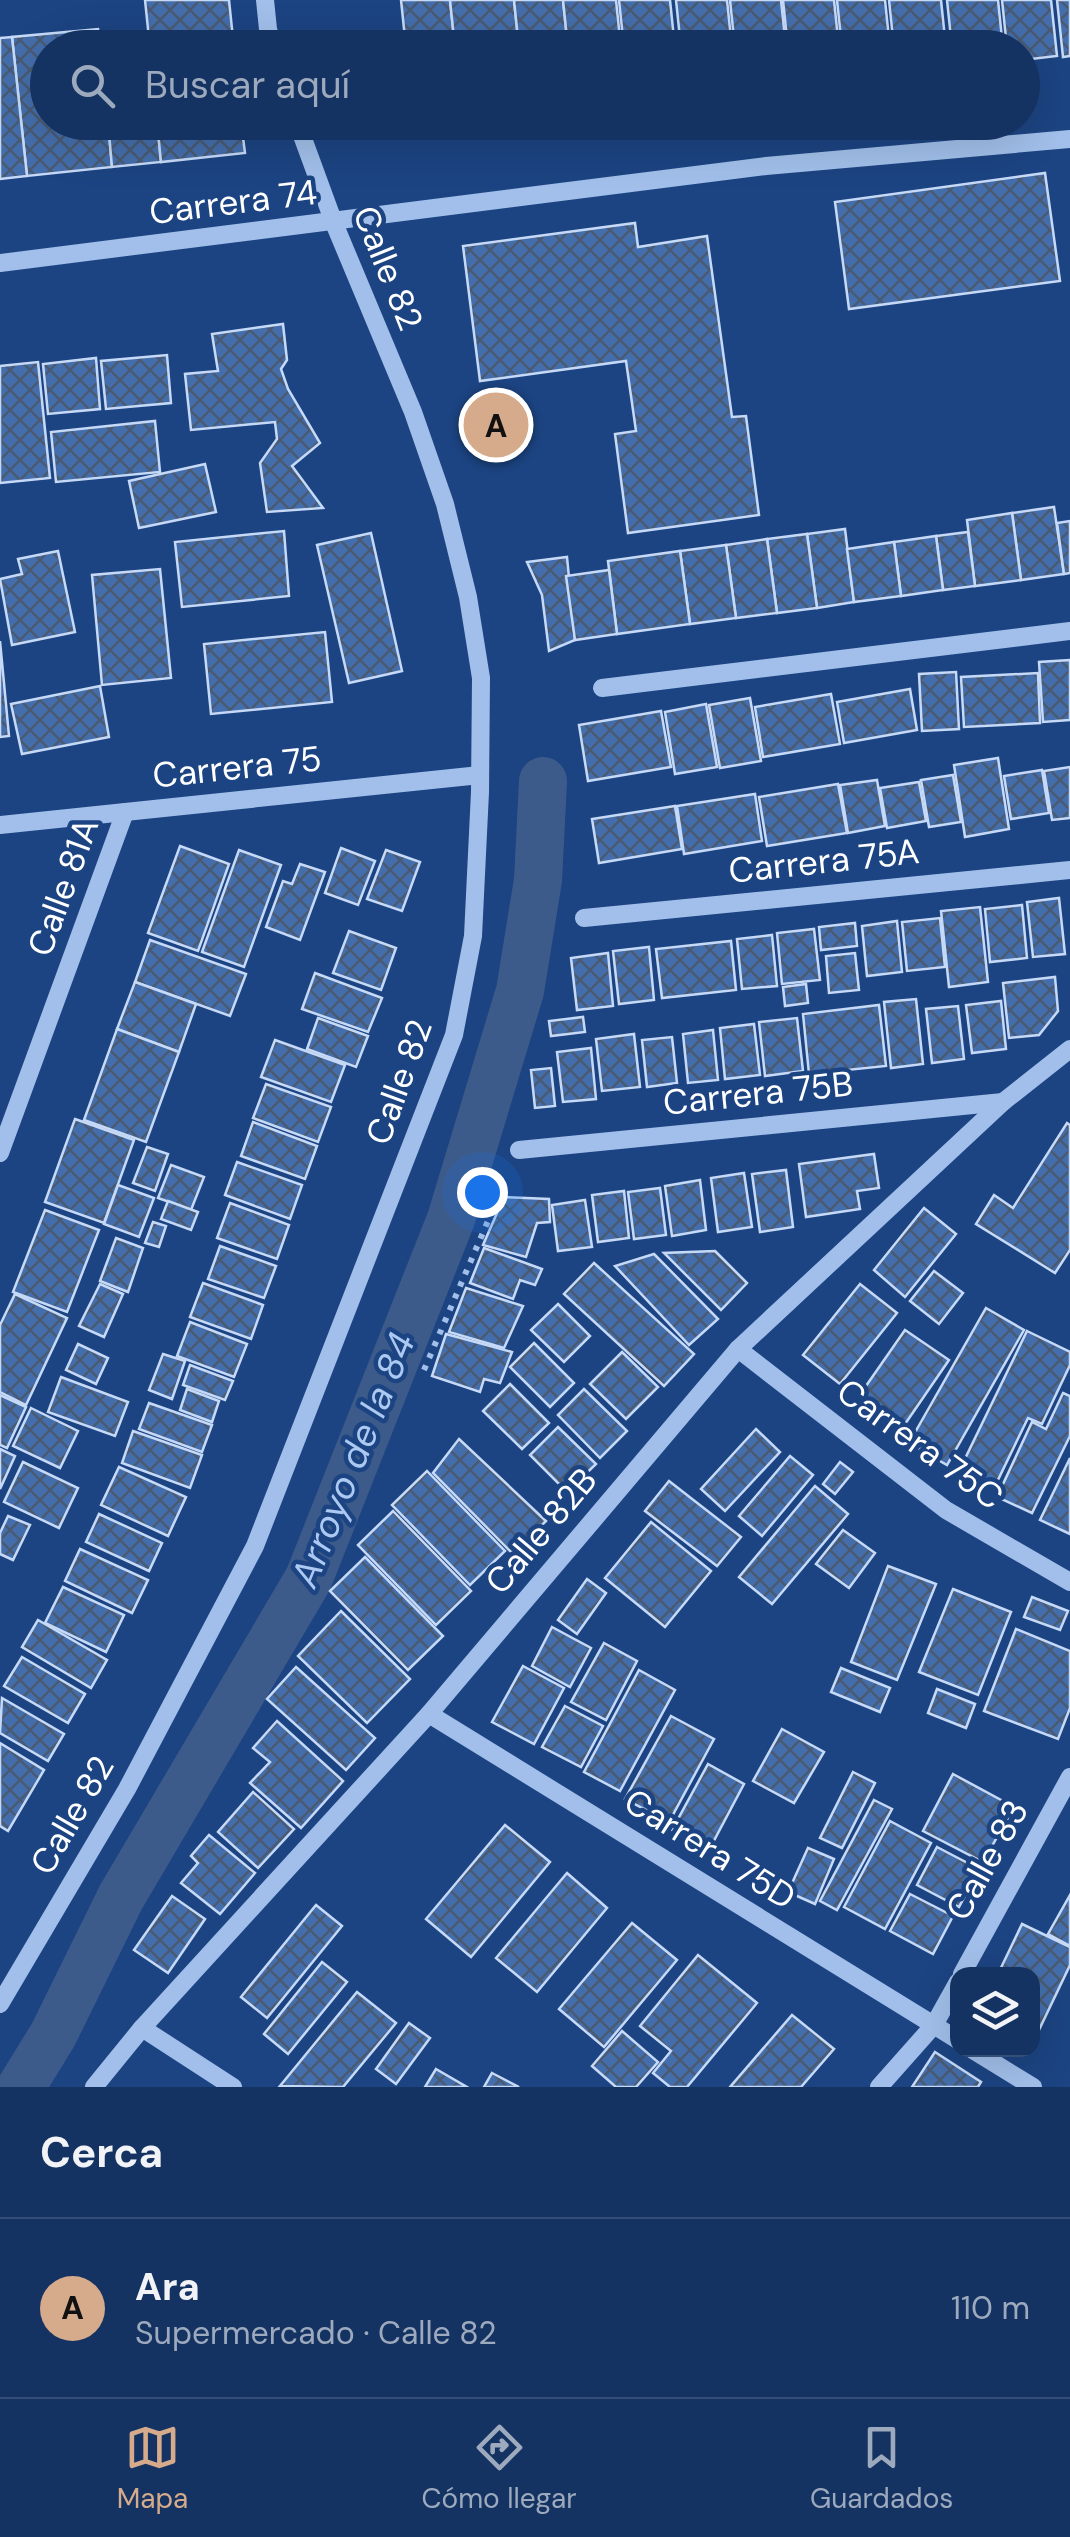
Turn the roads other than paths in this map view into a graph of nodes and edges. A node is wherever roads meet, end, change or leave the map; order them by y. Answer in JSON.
{"nodes":[{"id":1,"x":265,"y":0,"type":"edge"},
{"id":2,"x":268,"y":30,"type":"edge"},
{"id":3,"x":1070,"y":139,"type":"edge"},
{"id":4,"x":304,"y":140,"type":"edge"},
{"id":5,"x":334,"y":222,"type":"junction"},
{"id":6,"x":0,"y":263,"type":"edge"},
{"id":7,"x":1070,"y":630,"type":"edge"},
{"id":8,"x":602,"y":688,"type":"dead end"},
{"id":9,"x":480,"y":774,"type":"junction"},
{"id":10,"x":125,"y":812,"type":"junction"},
{"id":11,"x":0,"y":824,"type":"edge"},
{"id":12,"x":1070,"y":870,"type":"edge"},
{"id":13,"x":584,"y":918,"type":"dead end"},
{"id":14,"x":1070,"y":1049,"type":"edge"},
{"id":15,"x":1003,"y":1102,"type":"junction"},
{"id":16,"x":519,"y":1150,"type":"road end"},
{"id":17,"x":0,"y":1154,"type":"edge"},
{"id":18,"x":738,"y":1349,"type":"junction"},
{"id":19,"x":1070,"y":1582,"type":"edge"},
{"id":20,"x":429,"y":1714,"type":"junction"},
{"id":21,"x":1070,"y":1778,"type":"edge"},
{"id":22,"x":966,"y":1967,"type":"edge"},
{"id":23,"x":950,"y":1996,"type":"edge"},
{"id":24,"x":0,"y":2004,"type":"edge"},
{"id":25,"x":934,"y":2025,"type":"junction"},
{"id":26,"x":142,"y":2028,"type":"junction"},
{"id":27,"x":950,"y":2035,"type":"edge"},
{"id":28,"x":984,"y":2057,"type":"edge"},
{"id":29,"x":94,"y":2087,"type":"edge"},
{"id":30,"x":233,"y":2087,"type":"edge"},
{"id":31,"x":879,"y":2087,"type":"edge"},
{"id":32,"x":1033,"y":2087,"type":"edge"}],
"edges":[{"from":1,"to":2,"type":"street"},
{"from":3,"to":5,"type":"street","name":"Carrera 74"},
{"from":4,"to":5,"type":"street","name":"Calle 82"},
{"from":5,"to":6,"type":"street","name":"Carrera 74"},
{"from":5,"to":9,"type":"street","name":"Calle 82"},
{"from":7,"to":8,"type":"street"},
{"from":9,"to":10,"type":"street","name":"Carrera 75"},
{"from":9,"to":24,"type":"street","name":"Calle 82"},
{"from":10,"to":11,"type":"street","name":"Carrera 75"},
{"from":10,"to":17,"type":"street","name":"Calle 81A"},
{"from":12,"to":13,"type":"street","name":"Carrera 75A"},
{"from":14,"to":15,"type":"street","name":"Calle 82B"},
{"from":15,"to":16,"type":"street","name":"Carrera 75B"},
{"from":15,"to":18,"type":"street","name":"Calle 82B"},
{"from":18,"to":19,"type":"street","name":"Carrera 75C"},
{"from":18,"to":20,"type":"street","name":"Calle 82B"},
{"from":20,"to":25,"type":"street","name":"Carrera 75D"},
{"from":20,"to":26,"type":"street","name":"Calle 82B"},
{"from":21,"to":22,"type":"street","name":"Calle 83"},
{"from":23,"to":25,"type":"street"},
{"from":25,"to":27,"type":"street","name":"Carrera 75D"},
{"from":25,"to":31,"type":"street"},
{"from":26,"to":29,"type":"street","name":"Calle 82B"},
{"from":26,"to":30,"type":"street"},
{"from":28,"to":32,"type":"street"}]}
